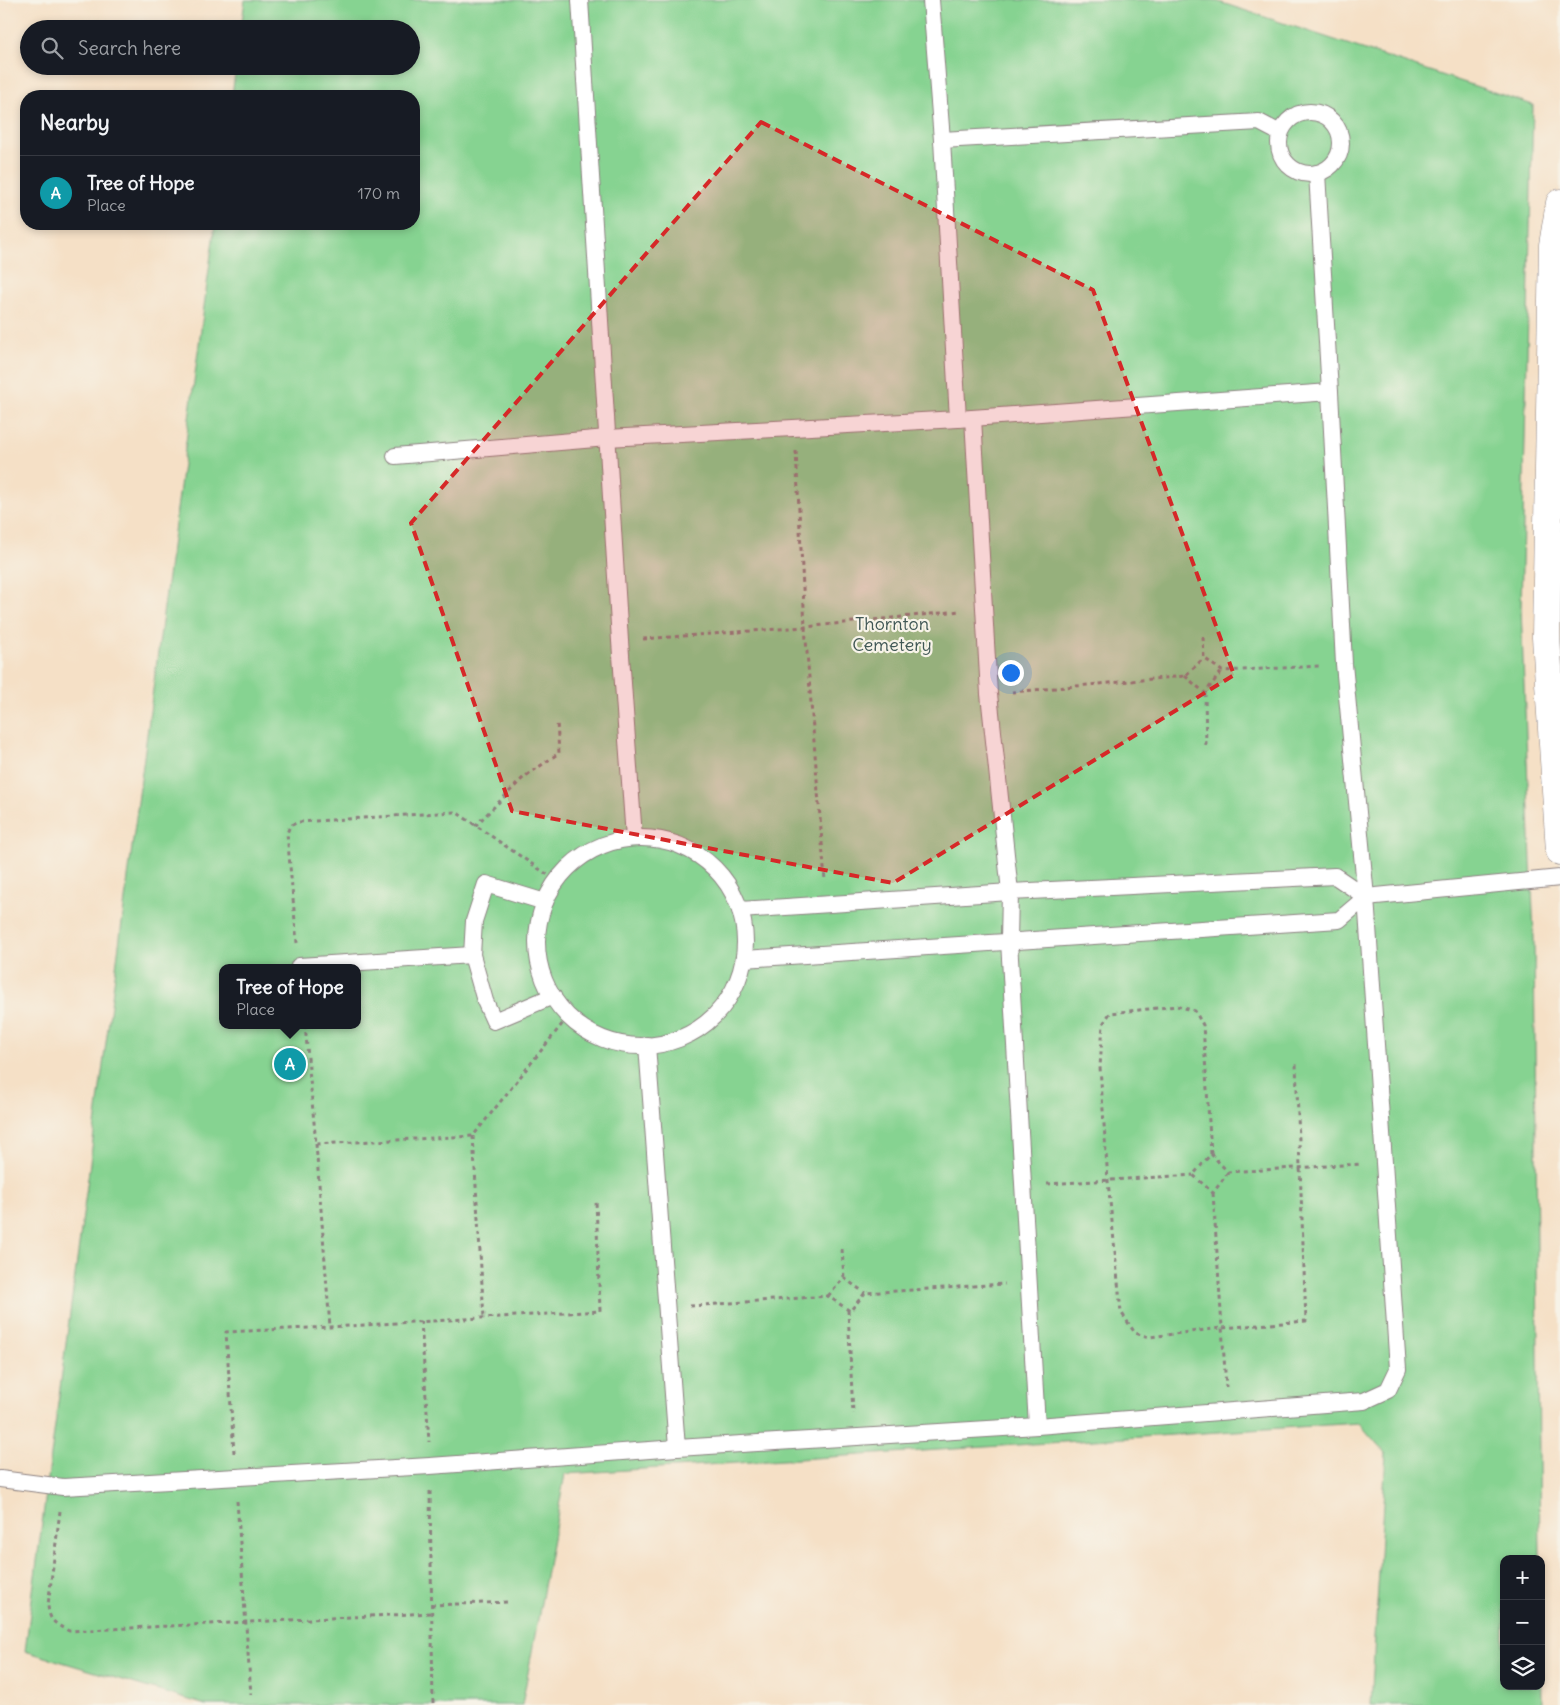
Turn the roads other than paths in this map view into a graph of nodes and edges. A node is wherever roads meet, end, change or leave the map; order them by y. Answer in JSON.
{"nodes":[{"id":1,"x":580,"y":0,"type":"edge"},
{"id":2,"x":931,"y":0,"type":"edge"},
{"id":3,"x":1280,"y":133,"type":"junction"},
{"id":4,"x":942,"y":140,"type":"junction"},
{"id":5,"x":1317,"y":173,"type":"junction"},
{"id":6,"x":1560,"y":203,"type":"edge"},
{"id":7,"x":1330,"y":392,"type":"junction"},
{"id":8,"x":965,"y":418,"type":"junction"},
{"id":9,"x":607,"y":438,"type":"junction"},
{"id":10,"x":395,"y":456,"type":"dead end"},
{"id":11,"x":634,"y":838,"type":"junction"},
{"id":12,"x":1560,"y":851,"type":"edge"},
{"id":13,"x":1560,"y":878,"type":"edge"},
{"id":14,"x":1010,"y":892,"type":"junction"},
{"id":15,"x":1366,"y":897,"type":"junction"},
{"id":16,"x":546,"y":902,"type":"junction"},
{"id":17,"x":740,"y":910,"type":"junction"},
{"id":18,"x":1009,"y":941,"type":"junction"},
{"id":19,"x":472,"y":956,"type":"junction"},
{"id":20,"x":744,"y":959,"type":"junction"},
{"id":21,"x":334,"y":964,"type":"edge"},
{"id":22,"x":553,"y":996,"type":"junction"},
{"id":23,"x":647,"y":1045,"type":"junction"},
{"id":24,"x":1037,"y":1426,"type":"junction"},
{"id":25,"x":677,"y":1448,"type":"junction"},
{"id":26,"x":0,"y":1479,"type":"edge"}],
"edges":[{"from":1,"to":9,"type":"lane"},
{"from":2,"to":4,"type":"lane"},
{"from":3,"to":4,"type":"lane"},
{"from":3,"to":5,"type":"lane"},
{"from":3,"to":5,"type":"lane"},
{"from":4,"to":8,"type":"lane"},
{"from":5,"to":7,"type":"lane"},
{"from":6,"to":12,"type":"main road"},
{"from":7,"to":8,"type":"lane"},
{"from":7,"to":15,"type":"lane"},
{"from":8,"to":9,"type":"lane"},
{"from":8,"to":14,"type":"lane"},
{"from":9,"to":10,"type":"lane"},
{"from":9,"to":11,"type":"lane"},
{"from":11,"to":16,"type":"lane"},
{"from":11,"to":17,"type":"lane"},
{"from":13,"to":15,"type":"lane"},
{"from":14,"to":15,"type":"lane"},
{"from":14,"to":17,"type":"lane"},
{"from":14,"to":18,"type":"lane"},
{"from":15,"to":18,"type":"lane"},
{"from":15,"to":24,"type":"lane"},
{"from":16,"to":19,"type":"lane"},
{"from":16,"to":22,"type":"lane"},
{"from":17,"to":20,"type":"lane"},
{"from":18,"to":20,"type":"lane"},
{"from":18,"to":24,"type":"lane"},
{"from":19,"to":21,"type":"lane"},
{"from":19,"to":22,"type":"lane"},
{"from":20,"to":23,"type":"lane"},
{"from":22,"to":23,"type":"lane"},
{"from":23,"to":25,"type":"lane"},
{"from":24,"to":25,"type":"lane"},
{"from":25,"to":26,"type":"lane"}]}
